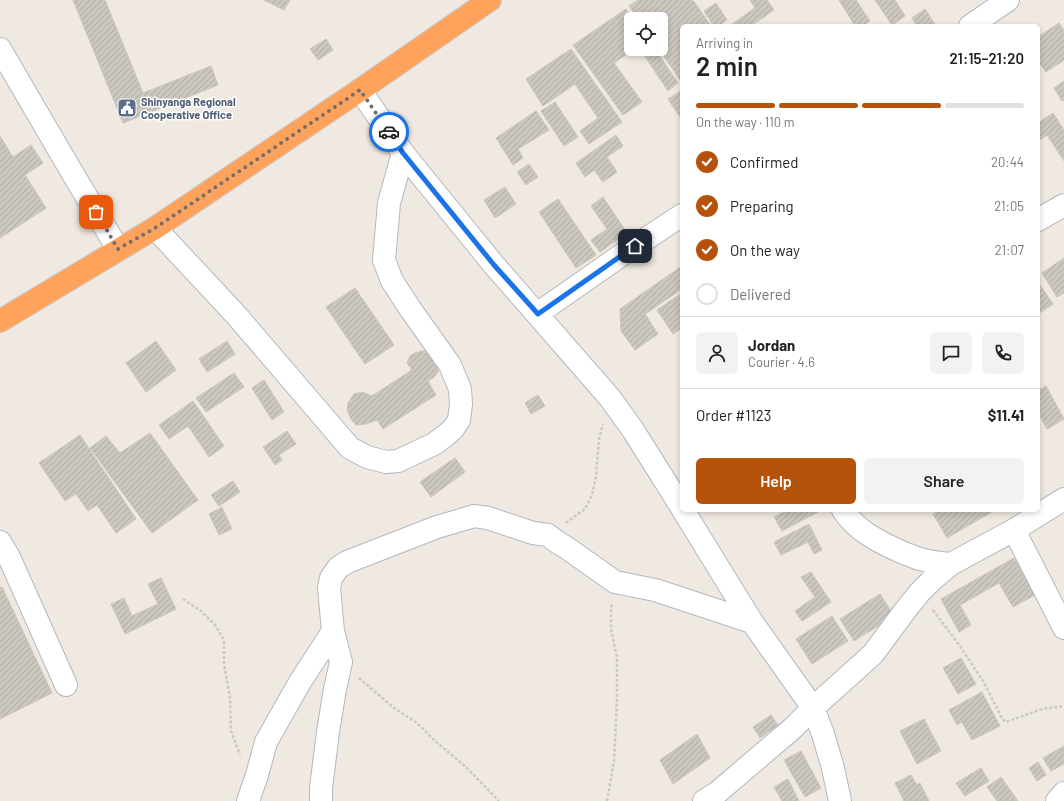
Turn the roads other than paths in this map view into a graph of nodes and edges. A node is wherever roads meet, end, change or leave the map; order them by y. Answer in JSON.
{"nodes":[{"id":1,"x":490,"y":0,"type":"edge"},
{"id":2,"x":1008,"y":0,"type":"edge"},
{"id":3,"x":973,"y":24,"type":"edge"},
{"id":4,"x":0,"y":49,"type":"edge"},
{"id":5,"x":360,"y":90,"type":"junction"},
{"id":6,"x":403,"y":153,"type":"junction"},
{"id":7,"x":1064,"y":205,"type":"edge"},
{"id":8,"x":680,"y":216,"type":"edge"},
{"id":9,"x":1040,"y":219,"type":"edge"},
{"id":10,"x":155,"y":228,"type":"junction"},
{"id":11,"x":118,"y":249,"type":"junction"},
{"id":12,"x":538,"y":314,"type":"junction"},
{"id":13,"x":0,"y":321,"type":"edge"},
{"id":14,"x":1064,"y":498,"type":"edge"},
{"id":15,"x":680,"y":506,"type":"edge"},
{"id":16,"x":684,"y":512,"type":"edge"},
{"id":17,"x":844,"y":512,"type":"edge"},
{"id":18,"x":1014,"y":530,"type":"junction"},
{"id":19,"x":0,"y":542,"type":"edge"},
{"id":20,"x":951,"y":564,"type":"junction"},
{"id":21,"x":752,"y":622,"type":"junction"},
{"id":22,"x":1064,"y":628,"type":"edge"},
{"id":23,"x":333,"y":631,"type":"junction"},
{"id":24,"x":66,"y":685,"type":"dead end"},
{"id":25,"x":813,"y":708,"type":"junction"},
{"id":26,"x":1064,"y":793,"type":"edge"},
{"id":27,"x":248,"y":801,"type":"edge"},
{"id":28,"x":321,"y":801,"type":"edge"},
{"id":29,"x":704,"y":801,"type":"edge"},
{"id":30,"x":840,"y":801,"type":"edge"},
{"id":31,"x":1057,"y":801,"type":"edge"}],
"edges":[{"from":1,"to":5,"type":"highway"},
{"from":2,"to":3,"type":"street"},
{"from":4,"to":11,"type":"street"},
{"from":5,"to":6,"type":"street"},
{"from":5,"to":10,"type":"highway"},
{"from":6,"to":10,"type":"street"},
{"from":6,"to":12,"type":"street"},
{"from":7,"to":9,"type":"street"},
{"from":8,"to":12,"type":"street"},
{"from":10,"to":11,"type":"highway"},
{"from":11,"to":13,"type":"highway"},
{"from":12,"to":15,"type":"street"},
{"from":14,"to":18,"type":"street"},
{"from":16,"to":21,"type":"street"},
{"from":17,"to":20,"type":"street"},
{"from":18,"to":20,"type":"street"},
{"from":18,"to":22,"type":"street"},
{"from":19,"to":24,"type":"street"},
{"from":20,"to":25,"type":"street"},
{"from":21,"to":23,"type":"street"},
{"from":21,"to":25,"type":"street"},
{"from":23,"to":27,"type":"street"},
{"from":23,"to":28,"type":"street"},
{"from":25,"to":29,"type":"street"},
{"from":25,"to":30,"type":"street"},
{"from":26,"to":31,"type":"street"}]}
